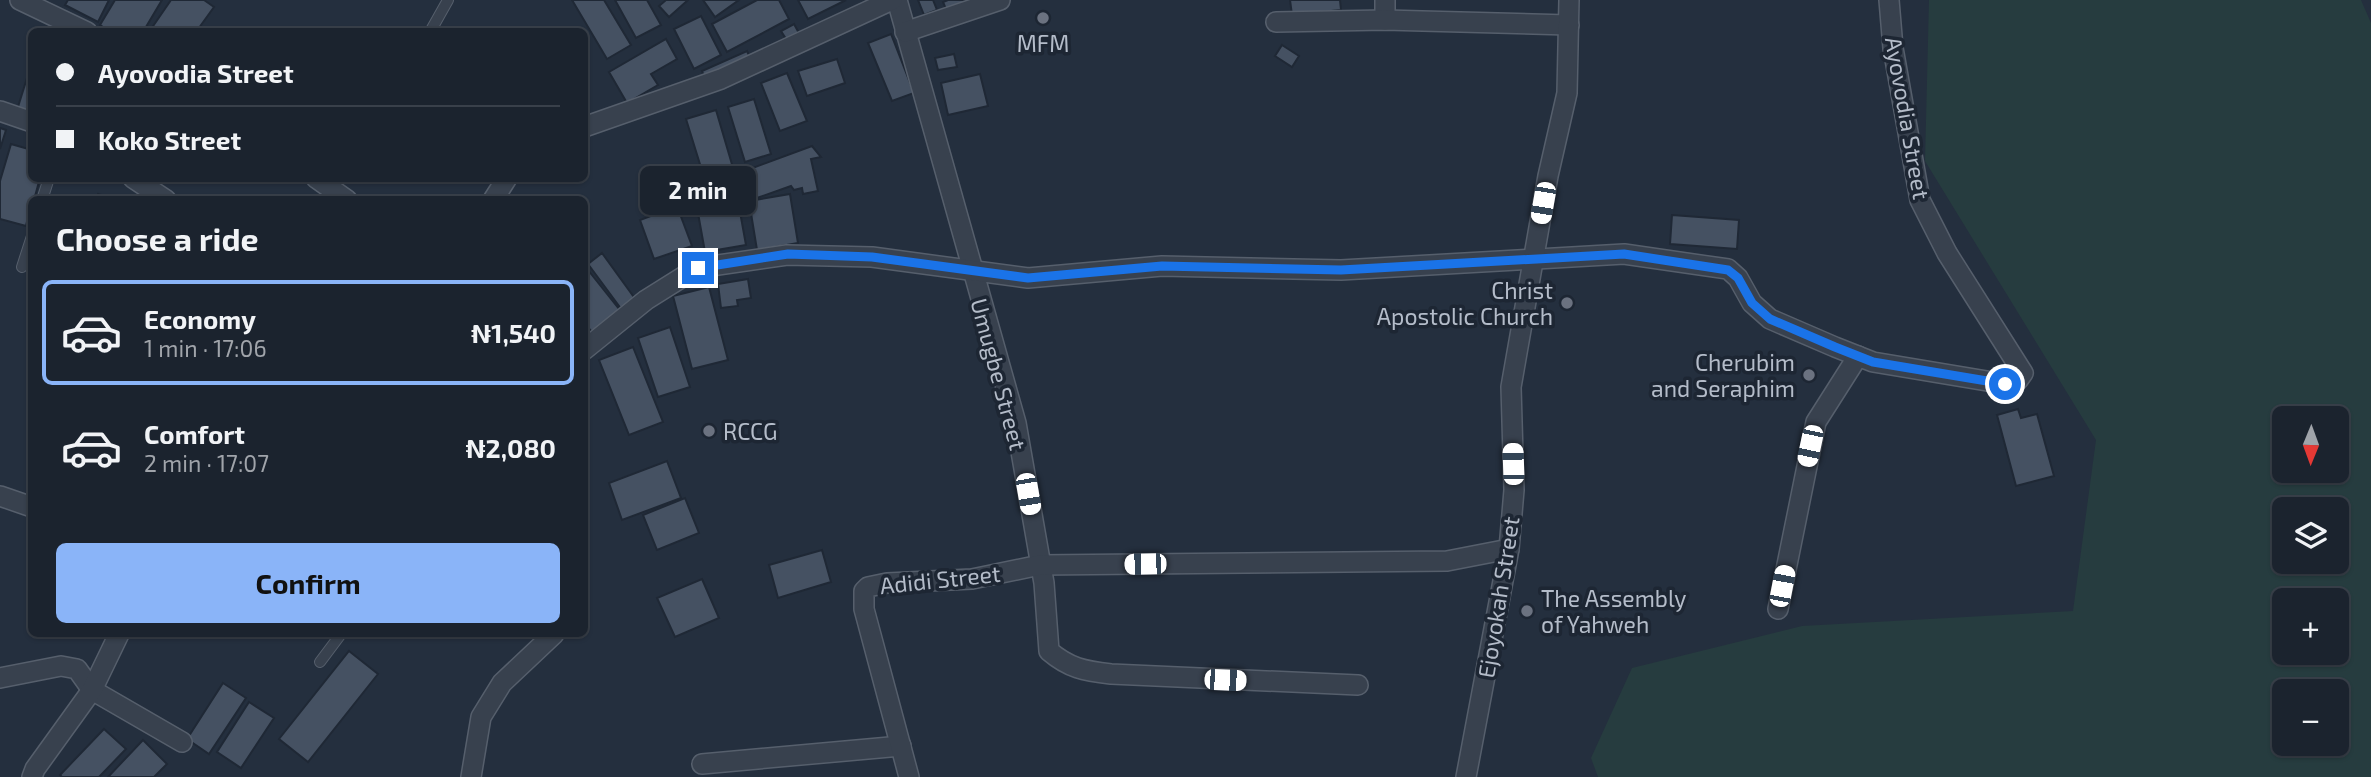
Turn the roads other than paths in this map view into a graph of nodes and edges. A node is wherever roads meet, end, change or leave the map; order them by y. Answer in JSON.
{"nodes":[{"id":1,"x":20,"y":0,"type":"edge"},
{"id":2,"x":448,"y":0,"type":"edge"},
{"id":3,"x":894,"y":0,"type":"edge"},
{"id":4,"x":1000,"y":0,"type":"edge"},
{"id":5,"x":1385,"y":0,"type":"edge"},
{"id":6,"x":1569,"y":0,"type":"edge"},
{"id":7,"x":1889,"y":0,"type":"edge"},
{"id":8,"x":1385,"y":20,"type":"junction"},
{"id":9,"x":1276,"y":22,"type":"dead end"},
{"id":10,"x":1569,"y":24,"type":"junction"},
{"id":11,"x":79,"y":28,"type":"edge"},
{"id":12,"x":432,"y":28,"type":"edge"},
{"id":13,"x":905,"y":32,"type":"junction"},
{"id":14,"x":0,"y":111,"type":"edge"},
{"id":15,"x":28,"y":121,"type":"edge"},
{"id":16,"x":588,"y":126,"type":"edge"},
{"id":17,"x":139,"y":182,"type":"edge"},
{"id":18,"x":322,"y":182,"type":"edge"},
{"id":19,"x":160,"y":196,"type":"edge"},
{"id":20,"x":341,"y":196,"type":"edge"},
{"id":21,"x":28,"y":248,"type":"edge"},
{"id":22,"x":1534,"y":258,"type":"junction"},
{"id":23,"x":22,"y":267,"type":"dead end"},
{"id":24,"x":971,"y":270,"type":"junction"},
{"id":25,"x":588,"y":344,"type":"edge"},
{"id":26,"x":1858,"y":356,"type":"junction"},
{"id":27,"x":0,"y":496,"type":"edge"},
{"id":28,"x":28,"y":506,"type":"edge"},
{"id":29,"x":1509,"y":549,"type":"junction"},
{"id":30,"x":1040,"y":565,"type":"junction"},
{"id":31,"x":1778,"y":609,"type":"dead end"},
{"id":32,"x":118,"y":637,"type":"edge"},
{"id":33,"x":339,"y":637,"type":"edge"},
{"id":34,"x":551,"y":637,"type":"edge"},
{"id":35,"x":320,"y":662,"type":"dead end"},
{"id":36,"x":0,"y":678,"type":"edge"},
{"id":37,"x":1358,"y":685,"type":"dead end"},
{"id":38,"x":92,"y":690,"type":"junction"},
{"id":39,"x":182,"y":742,"type":"dead end"},
{"id":40,"x":901,"y":746,"type":"junction"},
{"id":41,"x":702,"y":764,"type":"dead end"},
{"id":42,"x":32,"y":777,"type":"edge"},
{"id":43,"x":471,"y":777,"type":"edge"},
{"id":44,"x":909,"y":777,"type":"edge"},
{"id":45,"x":1466,"y":777,"type":"edge"}],
"edges":[{"from":1,"to":11,"type":"street"},
{"from":2,"to":12,"type":"lane"},
{"from":3,"to":13,"type":"street","name":"Umugbe Street"},
{"from":3,"to":16,"type":"street"},
{"from":4,"to":13,"type":"street"},
{"from":5,"to":8,"type":"street"},
{"from":6,"to":10,"type":"street","name":"Ejoyokah Street"},
{"from":7,"to":26,"type":"street","name":"Ayovodia Street"},
{"from":8,"to":9,"type":"street"},
{"from":8,"to":10,"type":"street"},
{"from":10,"to":22,"type":"street","name":"Ejoyokah Street"},
{"from":13,"to":24,"type":"street","name":"Umugbe Street"},
{"from":14,"to":15,"type":"street"},
{"from":17,"to":19,"type":"street"},
{"from":18,"to":20,"type":"street"},
{"from":21,"to":23,"type":"lane"},
{"from":22,"to":24,"type":"street"},
{"from":22,"to":26,"type":"street"},
{"from":22,"to":29,"type":"street","name":"Ejoyokah Street"},
{"from":24,"to":25,"type":"street"},
{"from":24,"to":30,"type":"street","name":"Umugbe Street"},
{"from":26,"to":31,"type":"street"},
{"from":27,"to":28,"type":"street"},
{"from":29,"to":30,"type":"street"},
{"from":29,"to":45,"type":"street","name":"Ejoyokah Street"},
{"from":30,"to":37,"type":"street","name":"Umugbe Street"},
{"from":30,"to":40,"type":"street","name":"Adidi Street"},
{"from":32,"to":38,"type":"street"},
{"from":33,"to":35,"type":"lane"},
{"from":34,"to":43,"type":"street"},
{"from":36,"to":38,"type":"street"},
{"from":38,"to":39,"type":"street"},
{"from":38,"to":42,"type":"street"},
{"from":40,"to":41,"type":"street"},
{"from":40,"to":44,"type":"street","name":"Adidi Street"}]}
